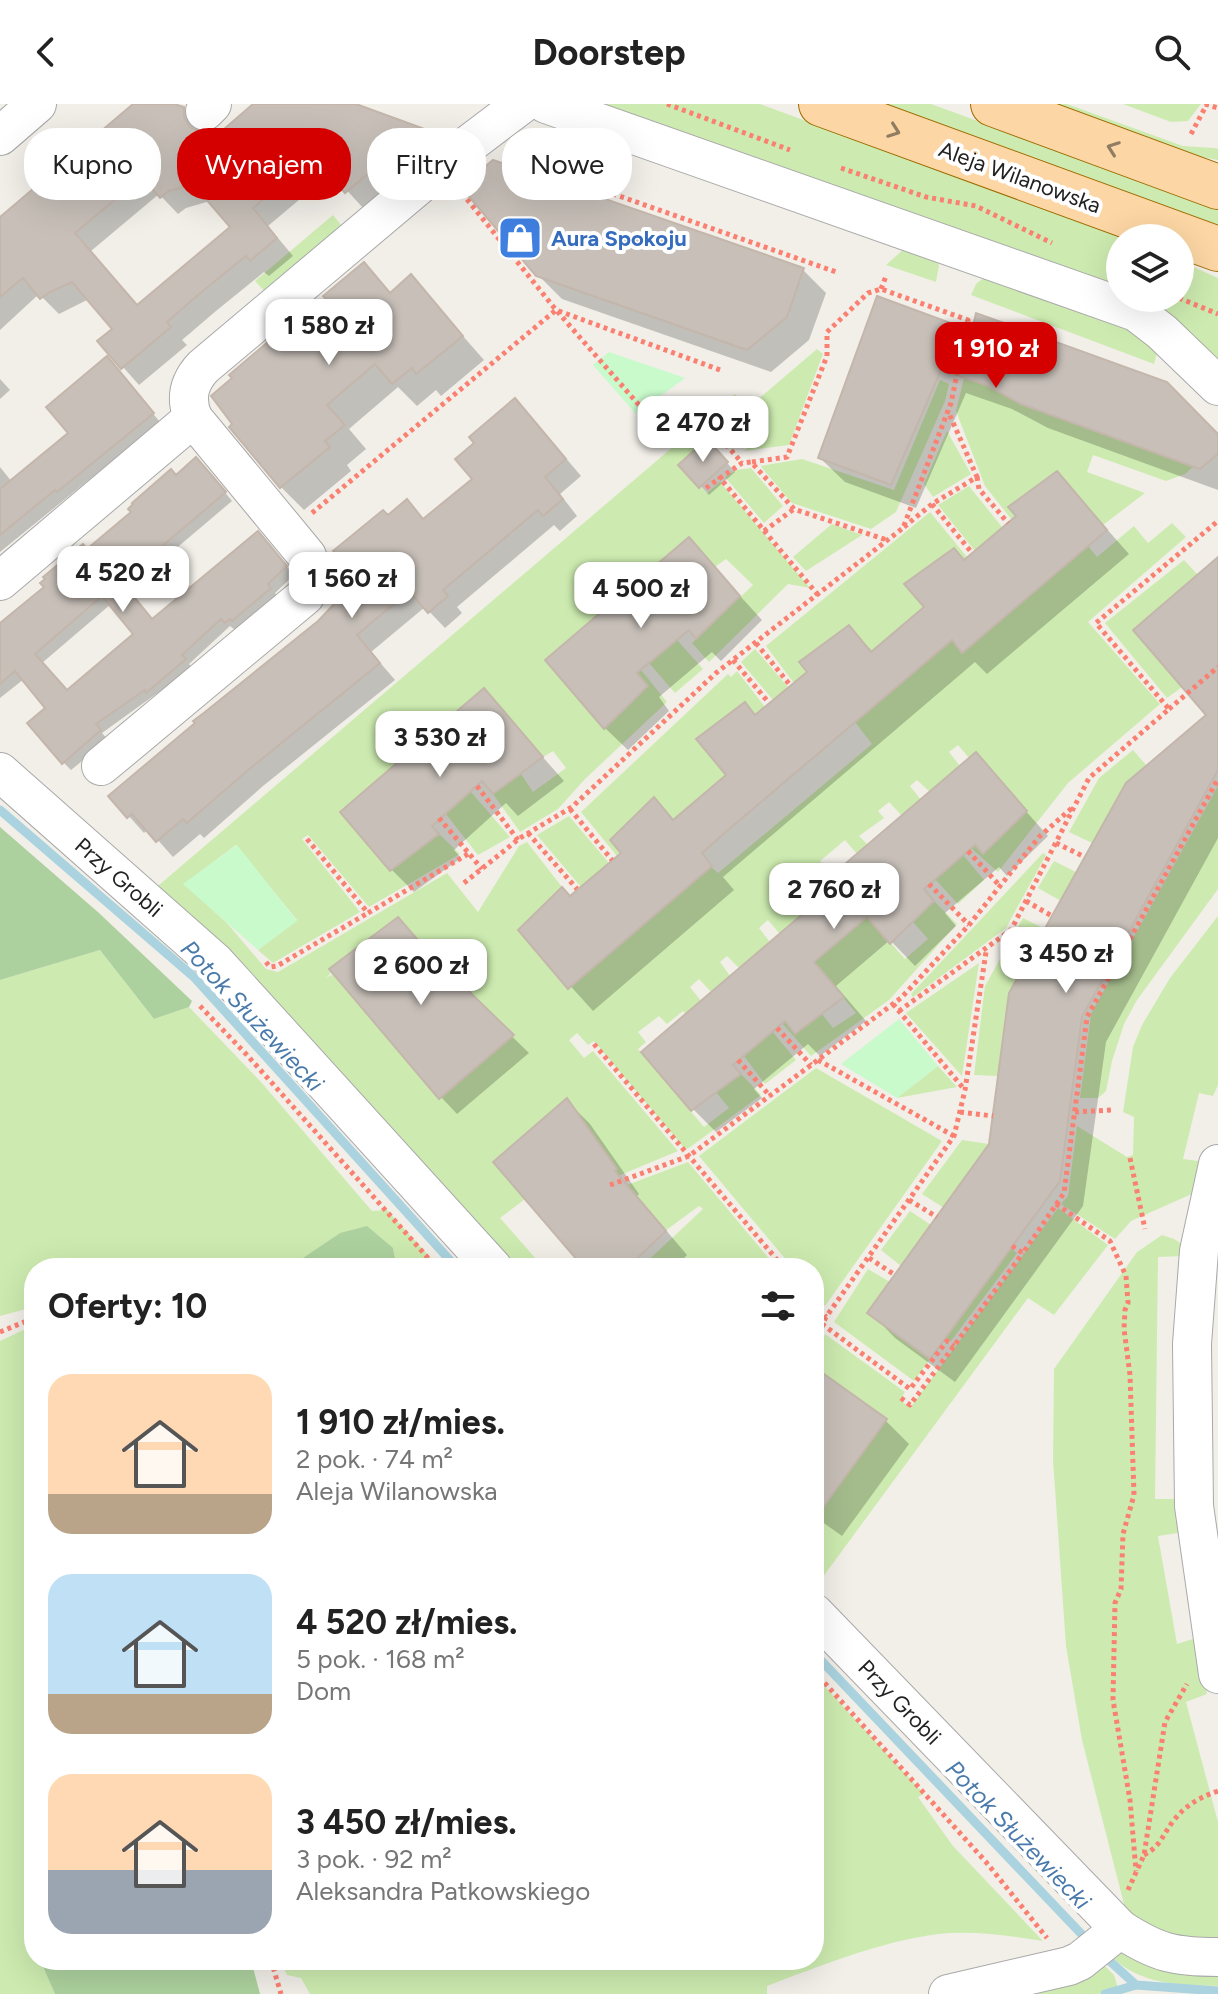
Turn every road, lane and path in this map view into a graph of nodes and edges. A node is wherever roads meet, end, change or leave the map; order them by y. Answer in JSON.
{"nodes":[{"id":1,"x":37,"y":104,"type":"edge"},
{"id":2,"x":522,"y":104,"type":"edge"},
{"id":3,"x":546,"y":104,"type":"edge"},
{"id":4,"x":667,"y":104,"type":"edge"},
{"id":5,"x":821,"y":104,"type":"edge"},
{"id":6,"x":1206,"y":104,"type":"edge"},
{"id":7,"x":1005,"y":106,"type":"edge"},
{"id":8,"x":1218,"y":108,"type":"edge"},
{"id":9,"x":486,"y":132,"type":"edge"},
{"id":10,"x":1191,"y":134,"type":"dead end"},
{"id":11,"x":0,"y":136,"type":"edge"},
{"id":12,"x":793,"y":151,"type":"dead end"},
{"id":13,"x":837,"y":167,"type":"dead end"},
{"id":14,"x":1218,"y":187,"type":"edge"},
{"id":15,"x":402,"y":200,"type":"edge"},
{"id":16,"x":468,"y":200,"type":"edge"},
{"id":17,"x":631,"y":200,"type":"edge"},
{"id":18,"x":1054,"y":244,"type":"dead end"},
{"id":19,"x":1218,"y":249,"type":"edge"},
{"id":20,"x":839,"y":273,"type":"dead end"},
{"id":21,"x":886,"y":276,"type":"dead end"},
{"id":22,"x":881,"y":289,"type":"junction"},
{"id":23,"x":1194,"y":304,"type":"edge"},
{"id":24,"x":556,"y":310,"type":"junction"},
{"id":25,"x":1218,"y":314,"type":"edge"},
{"id":26,"x":967,"y":328,"type":"dead end"},
{"id":27,"x":723,"y":371,"type":"dead end"},
{"id":28,"x":957,"y":374,"type":"dead end"},
{"id":29,"x":1218,"y":386,"type":"edge"},
{"id":30,"x":730,"y":408,"type":"dead end"},
{"id":31,"x":948,"y":411,"type":"junction"},
{"id":32,"x":646,"y":413,"type":"dead end"},
{"id":33,"x":193,"y":418,"type":"junction"},
{"id":34,"x":751,"y":462,"type":"junction"},
{"id":35,"x":742,"y":463,"type":"junction"},
{"id":36,"x":977,"y":477,"type":"junction"},
{"id":37,"x":720,"y":478,"type":"junction"},
{"id":38,"x":706,"y":488,"type":"dead end"},
{"id":39,"x":932,"y":504,"type":"junction"},
{"id":40,"x":794,"y":509,"type":"junction"},
{"id":41,"x":1218,"y":521,"type":"edge"},
{"id":42,"x":1008,"y":523,"type":"dead end"},
{"id":43,"x":903,"y":528,"type":"junction"},
{"id":44,"x":764,"y":531,"type":"junction"},
{"id":45,"x":288,"y":533,"type":"junction"},
{"id":46,"x":888,"y":540,"type":"junction"},
{"id":47,"x":972,"y":553,"type":"dead end"},
{"id":48,"x":0,"y":581,"type":"edge"},
{"id":49,"x":818,"y":595,"type":"junction"},
{"id":50,"x":756,"y":643,"type":"junction"},
{"id":51,"x":733,"y":660,"type":"junction"},
{"id":52,"x":1218,"y":667,"type":"edge"},
{"id":53,"x":790,"y":685,"type":"dead end"},
{"id":54,"x":769,"y":703,"type":"dead end"},
{"id":55,"x":1169,"y":709,"type":"junction"},
{"id":56,"x":101,"y":766,"type":"dead end"},
{"id":57,"x":0,"y":772,"type":"edge"},
{"id":58,"x":1218,"y":779,"type":"edge"},
{"id":59,"x":477,"y":786,"type":"dead end"},
{"id":60,"x":1076,"y":804,"type":"junction"},
{"id":61,"x":570,"y":809,"type":"junction"},
{"id":62,"x":439,"y":818,"type":"dead end"},
{"id":63,"x":528,"y":833,"type":"junction"},
{"id":64,"x":307,"y":839,"type":"dead end"},
{"id":65,"x":518,"y":840,"type":"junction"},
{"id":66,"x":1056,"y":843,"type":"junction"},
{"id":67,"x":968,"y":851,"type":"dead end"},
{"id":68,"x":468,"y":854,"type":"junction"},
{"id":69,"x":1085,"y":857,"type":"dead end"},
{"id":70,"x":612,"y":860,"type":"dead end"},
{"id":71,"x":482,"y":869,"type":"junction"},
{"id":72,"x":464,"y":883,"type":"dead end"},
{"id":73,"x":929,"y":884,"type":"dead end"},
{"id":74,"x":1000,"y":886,"type":"junction"},
{"id":75,"x":577,"y":889,"type":"dead end"},
{"id":76,"x":1026,"y":901,"type":"junction"},
{"id":77,"x":368,"y":913,"type":"junction"},
{"id":78,"x":1052,"y":916,"type":"dead end"},
{"id":79,"x":969,"y":925,"type":"junction"},
{"id":80,"x":986,"y":951,"type":"junction"},
{"id":81,"x":261,"y":957,"type":"dead end"},
{"id":82,"x":893,"y":1004,"type":"junction"},
{"id":83,"x":200,"y":1006,"type":"dead end"},
{"id":84,"x":899,"y":1011,"type":"junction"},
{"id":85,"x":777,"y":1028,"type":"dead end"},
{"id":86,"x":594,"y":1044,"type":"dead end"},
{"id":87,"x":738,"y":1060,"type":"dead end"},
{"id":88,"x":818,"y":1060,"type":"junction"},
{"id":89,"x":811,"y":1065,"type":"junction"},
{"id":90,"x":965,"y":1090,"type":"junction"},
{"id":91,"x":770,"y":1096,"type":"junction"},
{"id":92,"x":1111,"y":1110,"type":"dead end"},
{"id":93,"x":960,"y":1112,"type":"junction"},
{"id":94,"x":1075,"y":1112,"type":"junction"},
{"id":95,"x":993,"y":1116,"type":"dead end"},
{"id":96,"x":954,"y":1136,"type":"junction"},
{"id":97,"x":689,"y":1156,"type":"junction"},
{"id":98,"x":1130,"y":1158,"type":"dead end"},
{"id":99,"x":1218,"y":1164,"type":"edge"},
{"id":100,"x":610,"y":1185,"type":"dead end"},
{"id":101,"x":909,"y":1200,"type":"junction"},
{"id":102,"x":1056,"y":1204,"type":"junction"},
{"id":103,"x":1213,"y":1214,"type":"edge"},
{"id":104,"x":937,"y":1217,"type":"dead end"},
{"id":105,"x":1145,"y":1229,"type":"dead end"},
{"id":106,"x":1012,"y":1246,"type":"dead end"},
{"id":107,"x":1023,"y":1253,"type":"junction"},
{"id":108,"x":428,"y":1258,"type":"edge"},
{"id":109,"x":484,"y":1258,"type":"edge"},
{"id":110,"x":776,"y":1258,"type":"edge"},
{"id":111,"x":869,"y":1258,"type":"junction"},
{"id":112,"x":895,"y":1275,"type":"dead end"},
{"id":113,"x":824,"y":1320,"type":"joint"},
{"id":114,"x":24,"y":1322,"type":"edge"},
{"id":115,"x":0,"y":1332,"type":"edge"},
{"id":116,"x":954,"y":1346,"type":"junction"},
{"id":117,"x":901,"y":1398,"type":"dead end"},
{"id":118,"x":824,"y":1623,"type":"edge"},
{"id":119,"x":1216,"y":1667,"type":"edge"},
{"id":120,"x":824,"y":1682,"type":"edge"},
{"id":121,"x":1218,"y":1791,"type":"edge"},
{"id":122,"x":1144,"y":1855,"type":"junction"},
{"id":123,"x":1136,"y":1871,"type":"junction"},
{"id":124,"x":1120,"y":1923,"type":"junction"},
{"id":125,"x":1218,"y":1957,"type":"edge"},
{"id":126,"x":1080,"y":1961,"type":"junction"},
{"id":127,"x":274,"y":1970,"type":"edge"},
{"id":128,"x":281,"y":1994,"type":"edge"},
{"id":129,"x":948,"y":1994,"type":"edge"}],
"edges":[{"from":1,"to":11,"type":"street"},
{"from":2,"to":9,"type":"street"},
{"from":3,"to":29,"type":"street"},
{"from":4,"to":12,"type":"path"},
{"from":5,"to":19,"type":"main road","name":"Aleja Wilanowska","one_way":true},
{"from":6,"to":8,"type":"path"},
{"from":6,"to":10,"type":"path"},
{"from":14,"to":7,"type":"main road","one_way":true},
{"from":13,"to":18,"type":"path"},
{"from":15,"to":33,"type":"street"},
{"from":16,"to":24,"type":"path"},
{"from":17,"to":20,"type":"path"},
{"from":21,"to":22,"type":"path"},
{"from":22,"to":26,"type":"path"},
{"from":22,"to":34,"type":"path"},
{"from":23,"to":25,"type":"path"},
{"from":24,"to":27,"type":"path"},
{"from":24,"to":32,"type":"path"},
{"from":24,"to":45,"type":"path"},
{"from":28,"to":31,"type":"path"},
{"from":30,"to":35,"type":"path"},
{"from":31,"to":36,"type":"path"},
{"from":31,"to":43,"type":"path"},
{"from":33,"to":45,"type":"street"},
{"from":33,"to":48,"type":"street"},
{"from":34,"to":35,"type":"path"},
{"from":34,"to":40,"type":"path"},
{"from":35,"to":37,"type":"path"},
{"from":36,"to":39,"type":"path"},
{"from":36,"to":42,"type":"path"},
{"from":37,"to":38,"type":"path"},
{"from":37,"to":44,"type":"path"},
{"from":39,"to":43,"type":"path"},
{"from":39,"to":47,"type":"path"},
{"from":40,"to":44,"type":"path"},
{"from":40,"to":46,"type":"path"},
{"from":41,"to":55,"type":"path"},
{"from":43,"to":46,"type":"path"},
{"from":44,"to":49,"type":"path"},
{"from":45,"to":56,"type":"street"},
{"from":46,"to":49,"type":"path"},
{"from":49,"to":50,"type":"path"},
{"from":50,"to":51,"type":"path"},
{"from":50,"to":53,"type":"path"},
{"from":51,"to":54,"type":"path"},
{"from":51,"to":61,"type":"path"},
{"from":52,"to":55,"type":"path"},
{"from":55,"to":60,"type":"path"},
{"from":57,"to":109,"type":"street","name":"Przy Grobli"},
{"from":58,"to":94,"type":"path"},
{"from":59,"to":65,"type":"path"},
{"from":60,"to":66,"type":"path"},
{"from":60,"to":74,"type":"path"},
{"from":61,"to":63,"type":"path"},
{"from":61,"to":70,"type":"path"},
{"from":62,"to":68,"type":"path"},
{"from":63,"to":65,"type":"path"},
{"from":63,"to":75,"type":"path"},
{"from":64,"to":77,"type":"path"},
{"from":65,"to":71,"type":"path"},
{"from":66,"to":69,"type":"path"},
{"from":66,"to":76,"type":"path"},
{"from":67,"to":74,"type":"path"},
{"from":68,"to":71,"type":"path"},
{"from":68,"to":77,"type":"path"},
{"from":71,"to":72,"type":"path"},
{"from":73,"to":79,"type":"path"},
{"from":74,"to":79,"type":"path"},
{"from":76,"to":78,"type":"path"},
{"from":76,"to":80,"type":"path"},
{"from":77,"to":81,"type":"path"},
{"from":79,"to":82,"type":"path"},
{"from":80,"to":84,"type":"path"},
{"from":80,"to":90,"type":"path"},
{"from":82,"to":84,"type":"path"},
{"from":82,"to":88,"type":"path"},
{"from":83,"to":108,"type":"path"},
{"from":84,"to":90,"type":"path"},
{"from":85,"to":89,"type":"path"},
{"from":86,"to":97,"type":"path"},
{"from":87,"to":91,"type":"path"},
{"from":88,"to":89,"type":"path"},
{"from":88,"to":96,"type":"path"},
{"from":89,"to":91,"type":"path"},
{"from":90,"to":93,"type":"path"},
{"from":91,"to":97,"type":"path"},
{"from":92,"to":94,"type":"path"},
{"from":93,"to":95,"type":"path"},
{"from":93,"to":96,"type":"path"},
{"from":94,"to":102,"type":"path"},
{"from":96,"to":101,"type":"path"},
{"from":97,"to":100,"type":"path"},
{"from":97,"to":110,"type":"path"},
{"from":98,"to":105,"type":"path"},
{"from":99,"to":103,"type":"street"},
{"from":101,"to":104,"type":"path"},
{"from":101,"to":111,"type":"path"},
{"from":102,"to":107,"type":"path"},
{"from":102,"to":123,"type":"path"},
{"from":103,"to":119,"type":"street"},
{"from":106,"to":107,"type":"path"},
{"from":107,"to":116,"type":"path"},
{"from":111,"to":112,"type":"path"},
{"from":111,"to":113,"type":"path"},
{"from":113,"to":116,"type":"path"},
{"from":114,"to":115,"type":"path"},
{"from":116,"to":117,"type":"path"},
{"from":118,"to":124,"type":"street","name":"Przy Grobli"},
{"from":119,"to":122,"type":"path"},
{"from":120,"to":126,"type":"path"},
{"from":121,"to":122,"type":"path"},
{"from":122,"to":123,"type":"path"},
{"from":123,"to":124,"type":"path"},
{"from":124,"to":125,"type":"street","name":"Przy Grobli"},
{"from":124,"to":126,"type":"street"},
{"from":126,"to":129,"type":"street"},
{"from":127,"to":128,"type":"path"}]}
